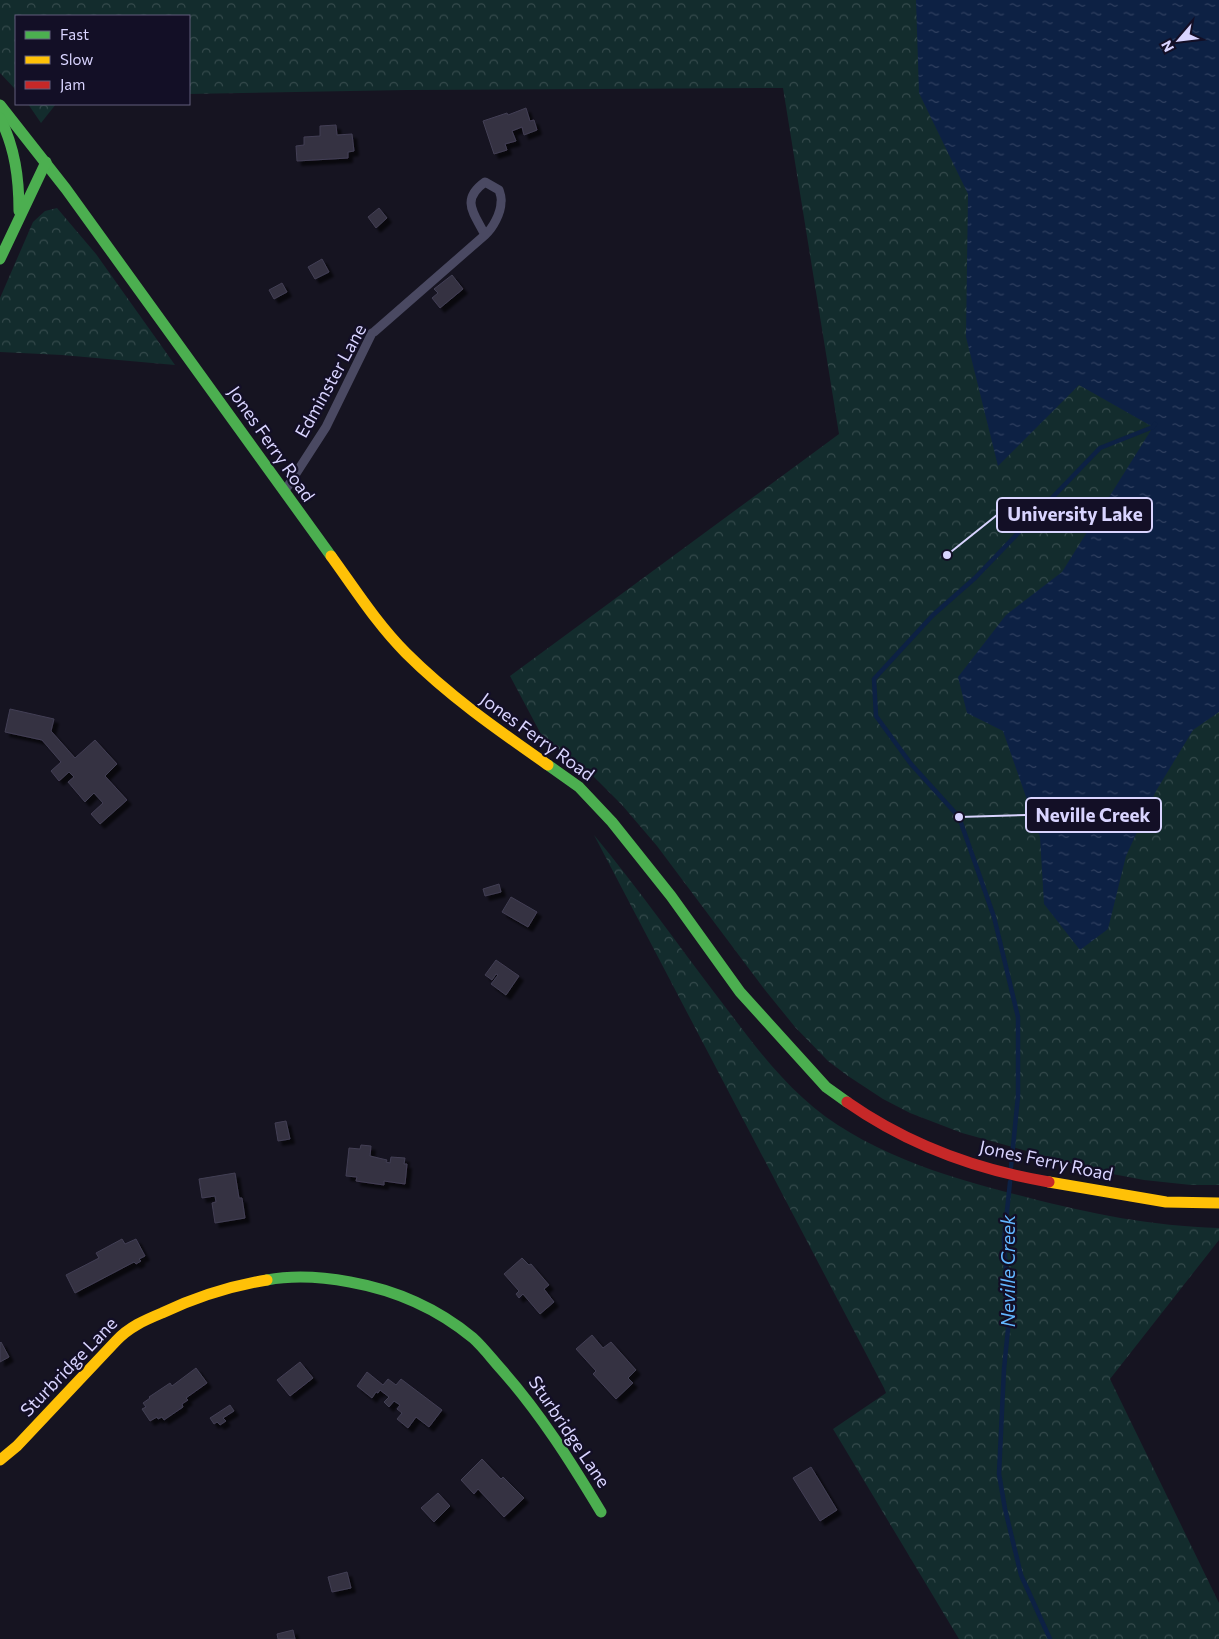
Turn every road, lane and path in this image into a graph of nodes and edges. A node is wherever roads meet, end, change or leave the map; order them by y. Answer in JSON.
{"nodes":[{"id":1,"x":0,"y":104,"type":"edge"},
{"id":2,"x":0,"y":118,"type":"edge"},
{"id":3,"x":46,"y":162,"type":"junction"},
{"id":4,"x":19,"y":219,"type":"junction"},
{"id":5,"x":485,"y":235,"type":"junction"},
{"id":6,"x":0,"y":260,"type":"edge"},
{"id":7,"x":284,"y":493,"type":"junction"},
{"id":8,"x":1219,"y":1203,"type":"edge"},
{"id":9,"x":0,"y":1460,"type":"edge"},
{"id":10,"x":601,"y":1512,"type":"dead end"}],
"edges":[{"from":1,"to":3,"type":"street","name":"Jones Ferry Road"},
{"from":2,"to":4,"type":"street"},
{"from":3,"to":4,"type":"street"},
{"from":3,"to":7,"type":"street","name":"Jones Ferry Road"},
{"from":4,"to":6,"type":"street"},
{"from":5,"to":5,"type":"lane","name":"Edminster Lane"},
{"from":5,"to":7,"type":"lane","name":"Edminster Lane"},
{"from":7,"to":8,"type":"street","name":"Jones Ferry Road"},
{"from":9,"to":10,"type":"street","name":"Sturbridge Lane"}]}
